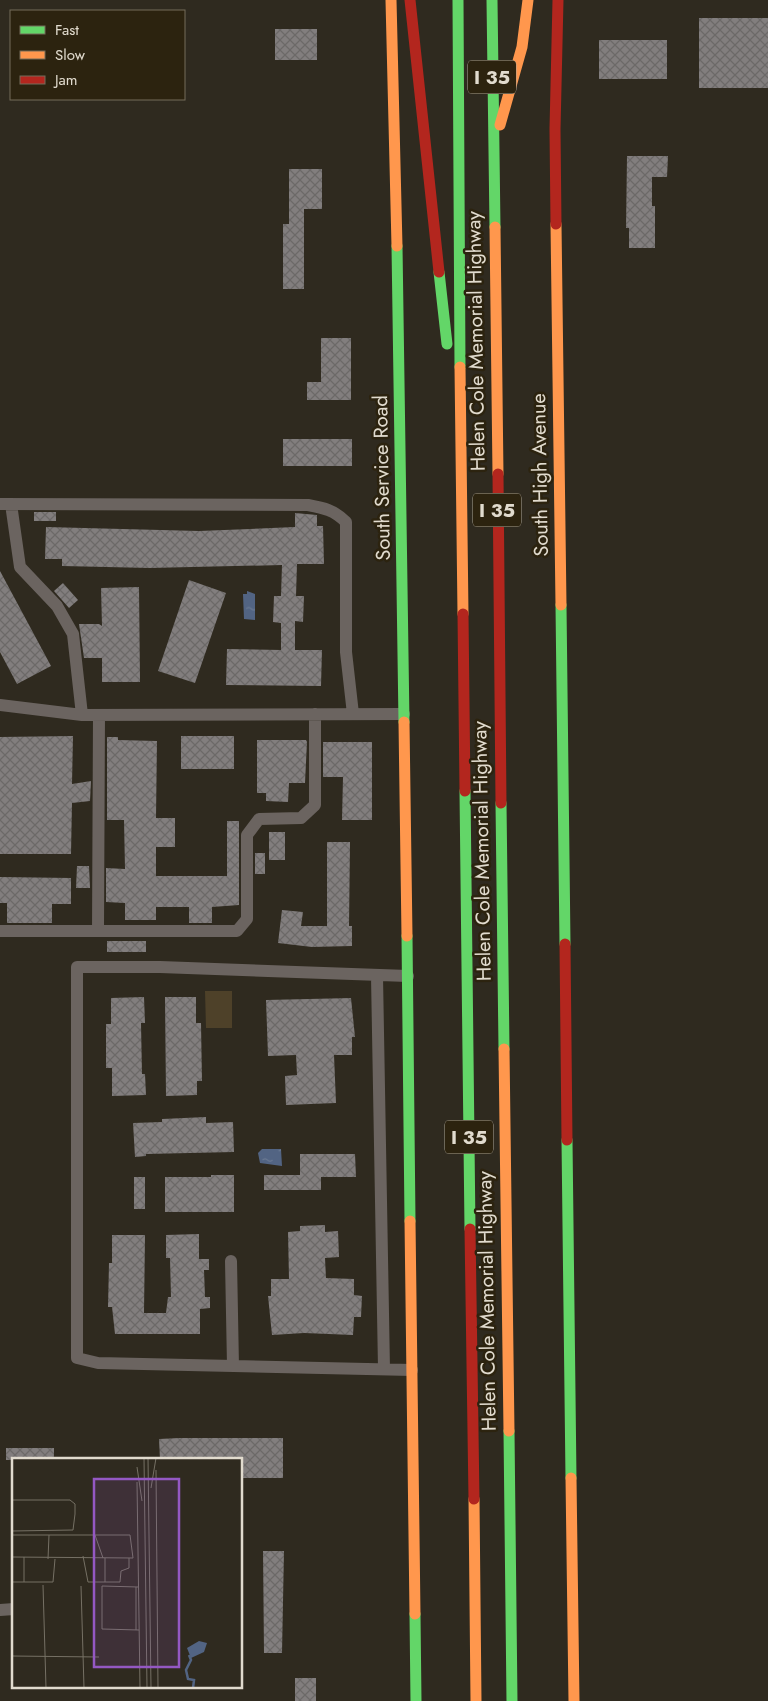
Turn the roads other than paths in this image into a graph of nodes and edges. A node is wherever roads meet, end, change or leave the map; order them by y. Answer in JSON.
{"nodes":[{"id":1,"x":391,"y":0,"type":"edge"},
{"id":2,"x":410,"y":0,"type":"edge"},
{"id":3,"x":458,"y":0,"type":"edge"},
{"id":4,"x":492,"y":0,"type":"edge"},
{"id":5,"x":528,"y":0,"type":"edge"},
{"id":6,"x":558,"y":0,"type":"edge"},
{"id":7,"x":493,"y":153,"type":"junction"},
{"id":8,"x":460,"y":458,"type":"junction"},
{"id":9,"x":6,"y":504,"type":"edge"},
{"id":10,"x":0,"y":705,"type":"edge"},
{"id":11,"x":82,"y":714,"type":"junction"},
{"id":12,"x":99,"y":714,"type":"junction"},
{"id":13,"x":316,"y":714,"type":"junction"},
{"id":14,"x":353,"y":714,"type":"junction"},
{"id":15,"x":404,"y":714,"type":"junction"},
{"id":16,"x":0,"y":931,"type":"edge"},
{"id":17,"x":98,"y":931,"type":"junction"},
{"id":18,"x":377,"y":976,"type":"junction"},
{"id":19,"x":408,"y":976,"type":"junction"},
{"id":20,"x":231,"y":1261,"type":"dead end"},
{"id":21,"x":233,"y":1366,"type":"junction"},
{"id":22,"x":384,"y":1369,"type":"junction"},
{"id":23,"x":412,"y":1370,"type":"junction"},
{"id":24,"x":416,"y":1701,"type":"edge"},
{"id":25,"x":476,"y":1701,"type":"edge"},
{"id":26,"x":512,"y":1701,"type":"edge"},
{"id":27,"x":574,"y":1701,"type":"edge"}],
"edges":[{"from":1,"to":15,"type":"main road","name":"South Service Road"},
{"from":2,"to":8,"type":"main road"},
{"from":3,"to":8,"type":"main road","name":"Helen Cole Memorial Highway","number":"I 35"},
{"from":4,"to":7,"type":"main road","name":"Helen Cole Memorial Highway","number":"I 35"},
{"from":5,"to":7,"type":"main road"},
{"from":6,"to":27,"type":"main road","name":"South High Avenue"},
{"from":7,"to":26,"type":"main road","name":"Helen Cole Memorial Highway","number":"I 35"},
{"from":8,"to":25,"type":"main road","name":"Helen Cole Memorial Highway","number":"I 35"},
{"from":9,"to":11,"type":"street"},
{"from":9,"to":14,"type":"street"},
{"from":10,"to":11,"type":"street"},
{"from":11,"to":12,"type":"street"},
{"from":12,"to":13,"type":"street"},
{"from":12,"to":17,"type":"street"},
{"from":13,"to":14,"type":"street"},
{"from":13,"to":17,"type":"street"},
{"from":14,"to":15,"type":"street"},
{"from":15,"to":19,"type":"main road","name":"South Service Road"},
{"from":16,"to":17,"type":"street"},
{"from":18,"to":19,"type":"street"},
{"from":18,"to":21,"type":"street"},
{"from":18,"to":22,"type":"street"},
{"from":19,"to":23,"type":"main road","name":"South Service Road"},
{"from":20,"to":21,"type":"street"},
{"from":21,"to":22,"type":"street"},
{"from":22,"to":23,"type":"street"},
{"from":23,"to":24,"type":"main road","name":"South Service Road"}]}
